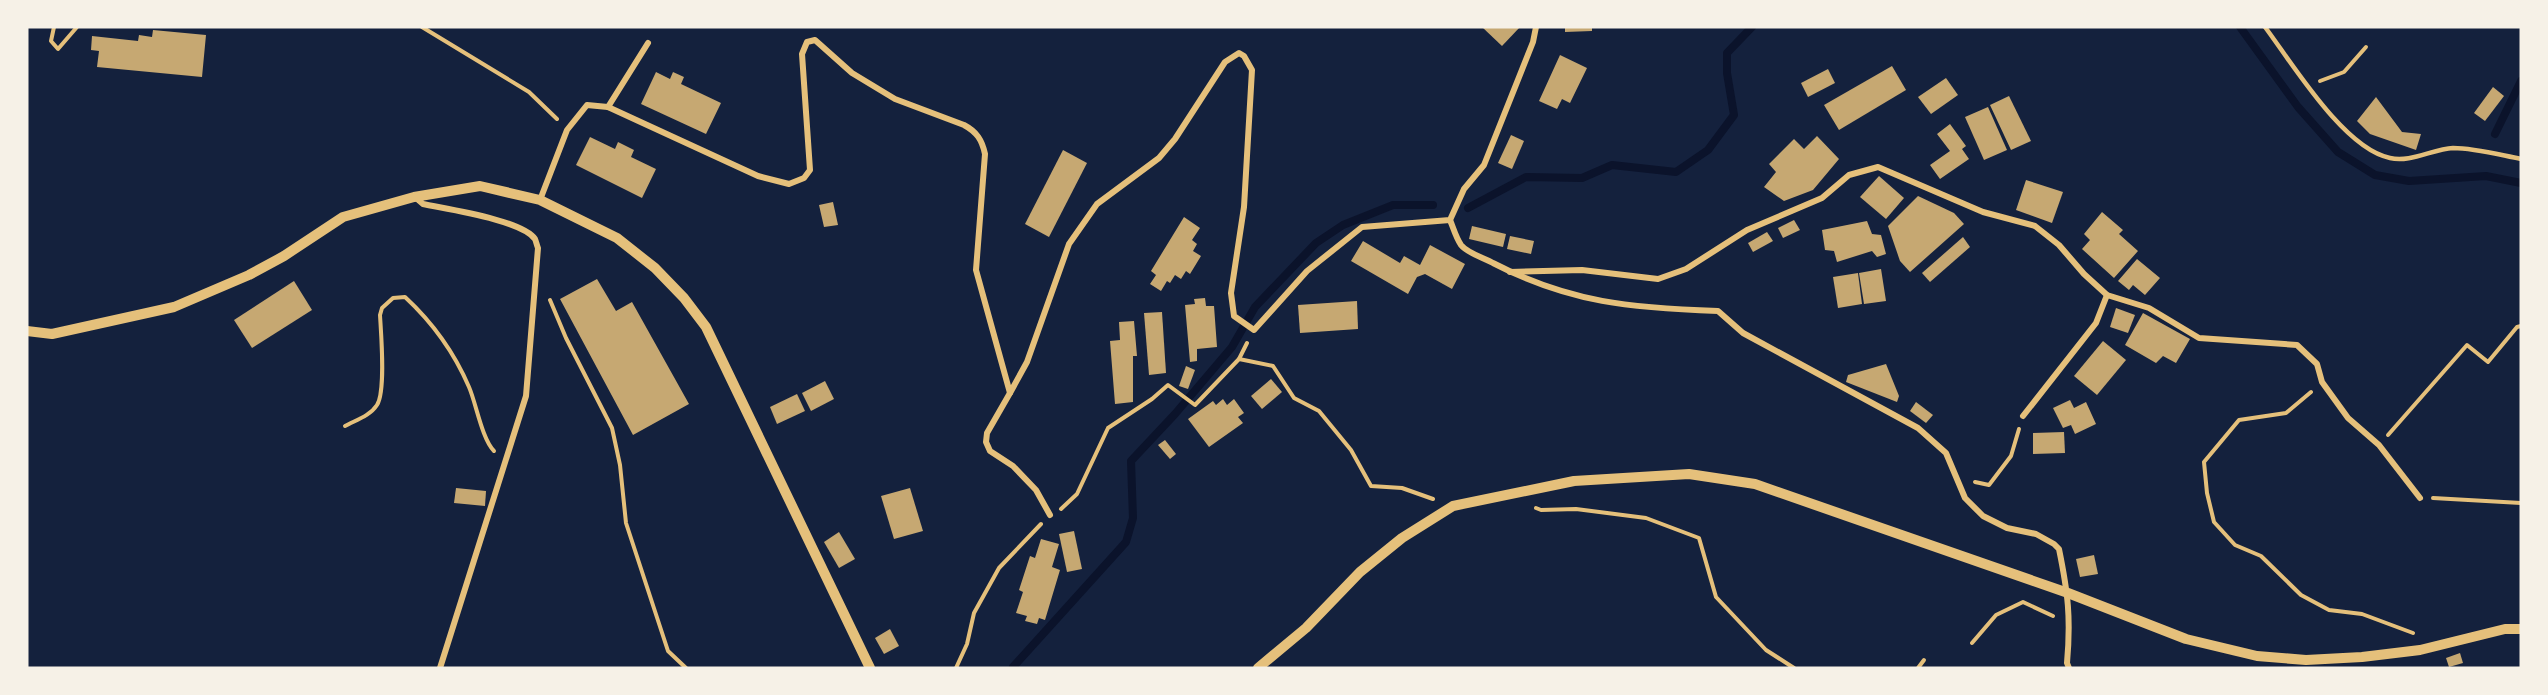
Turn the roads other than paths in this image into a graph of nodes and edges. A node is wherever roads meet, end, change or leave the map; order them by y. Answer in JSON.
{"nodes":[{"id":1,"x":1536,"y":27,"type":"edge"},
{"id":2,"x":2265,"y":27,"type":"edge"},
{"id":3,"x":648,"y":43,"type":"dead end"},
{"id":4,"x":608,"y":107,"type":"junction"},
{"id":5,"x":2521,"y":159,"type":"edge"},
{"id":6,"x":414,"y":197,"type":"junction"},
{"id":7,"x":540,"y":200,"type":"junction"},
{"id":8,"x":1450,"y":220,"type":"junction"},
{"id":9,"x":1510,"y":272,"type":"junction"},
{"id":10,"x":2107,"y":295,"type":"junction"},
{"id":11,"x":27,"y":331,"type":"edge"},
{"id":12,"x":1010,"y":393,"type":"junction"},
{"id":13,"x":2023,"y":416,"type":"road end"},
{"id":14,"x":2420,"y":498,"type":"road end"},
{"id":15,"x":1050,"y":515,"type":"road end"},
{"id":16,"x":2068,"y":593,"type":"junction"},
{"id":17,"x":2521,"y":629,"type":"edge"},
{"id":18,"x":440,"y":668,"type":"edge"},
{"id":19,"x":870,"y":668,"type":"edge"},
{"id":20,"x":1258,"y":668,"type":"edge"},
{"id":21,"x":2069,"y":668,"type":"edge"}],
"edges":[{"from":1,"to":8,"type":"street"},
{"from":2,"to":5,"type":"lane"},
{"from":3,"to":4,"type":"street"},
{"from":4,"to":7,"type":"street"},
{"from":4,"to":12,"type":"street"},
{"from":6,"to":7,"type":"street"},
{"from":6,"to":11,"type":"street"},
{"from":6,"to":18,"type":"street"},
{"from":7,"to":19,"type":"street"},
{"from":8,"to":9,"type":"street"},
{"from":8,"to":12,"type":"street"},
{"from":9,"to":10,"type":"street"},
{"from":9,"to":16,"type":"street"},
{"from":10,"to":13,"type":"street"},
{"from":10,"to":14,"type":"street"},
{"from":12,"to":15,"type":"street"},
{"from":16,"to":17,"type":"street"},
{"from":16,"to":20,"type":"street"},
{"from":16,"to":21,"type":"street"}]}
